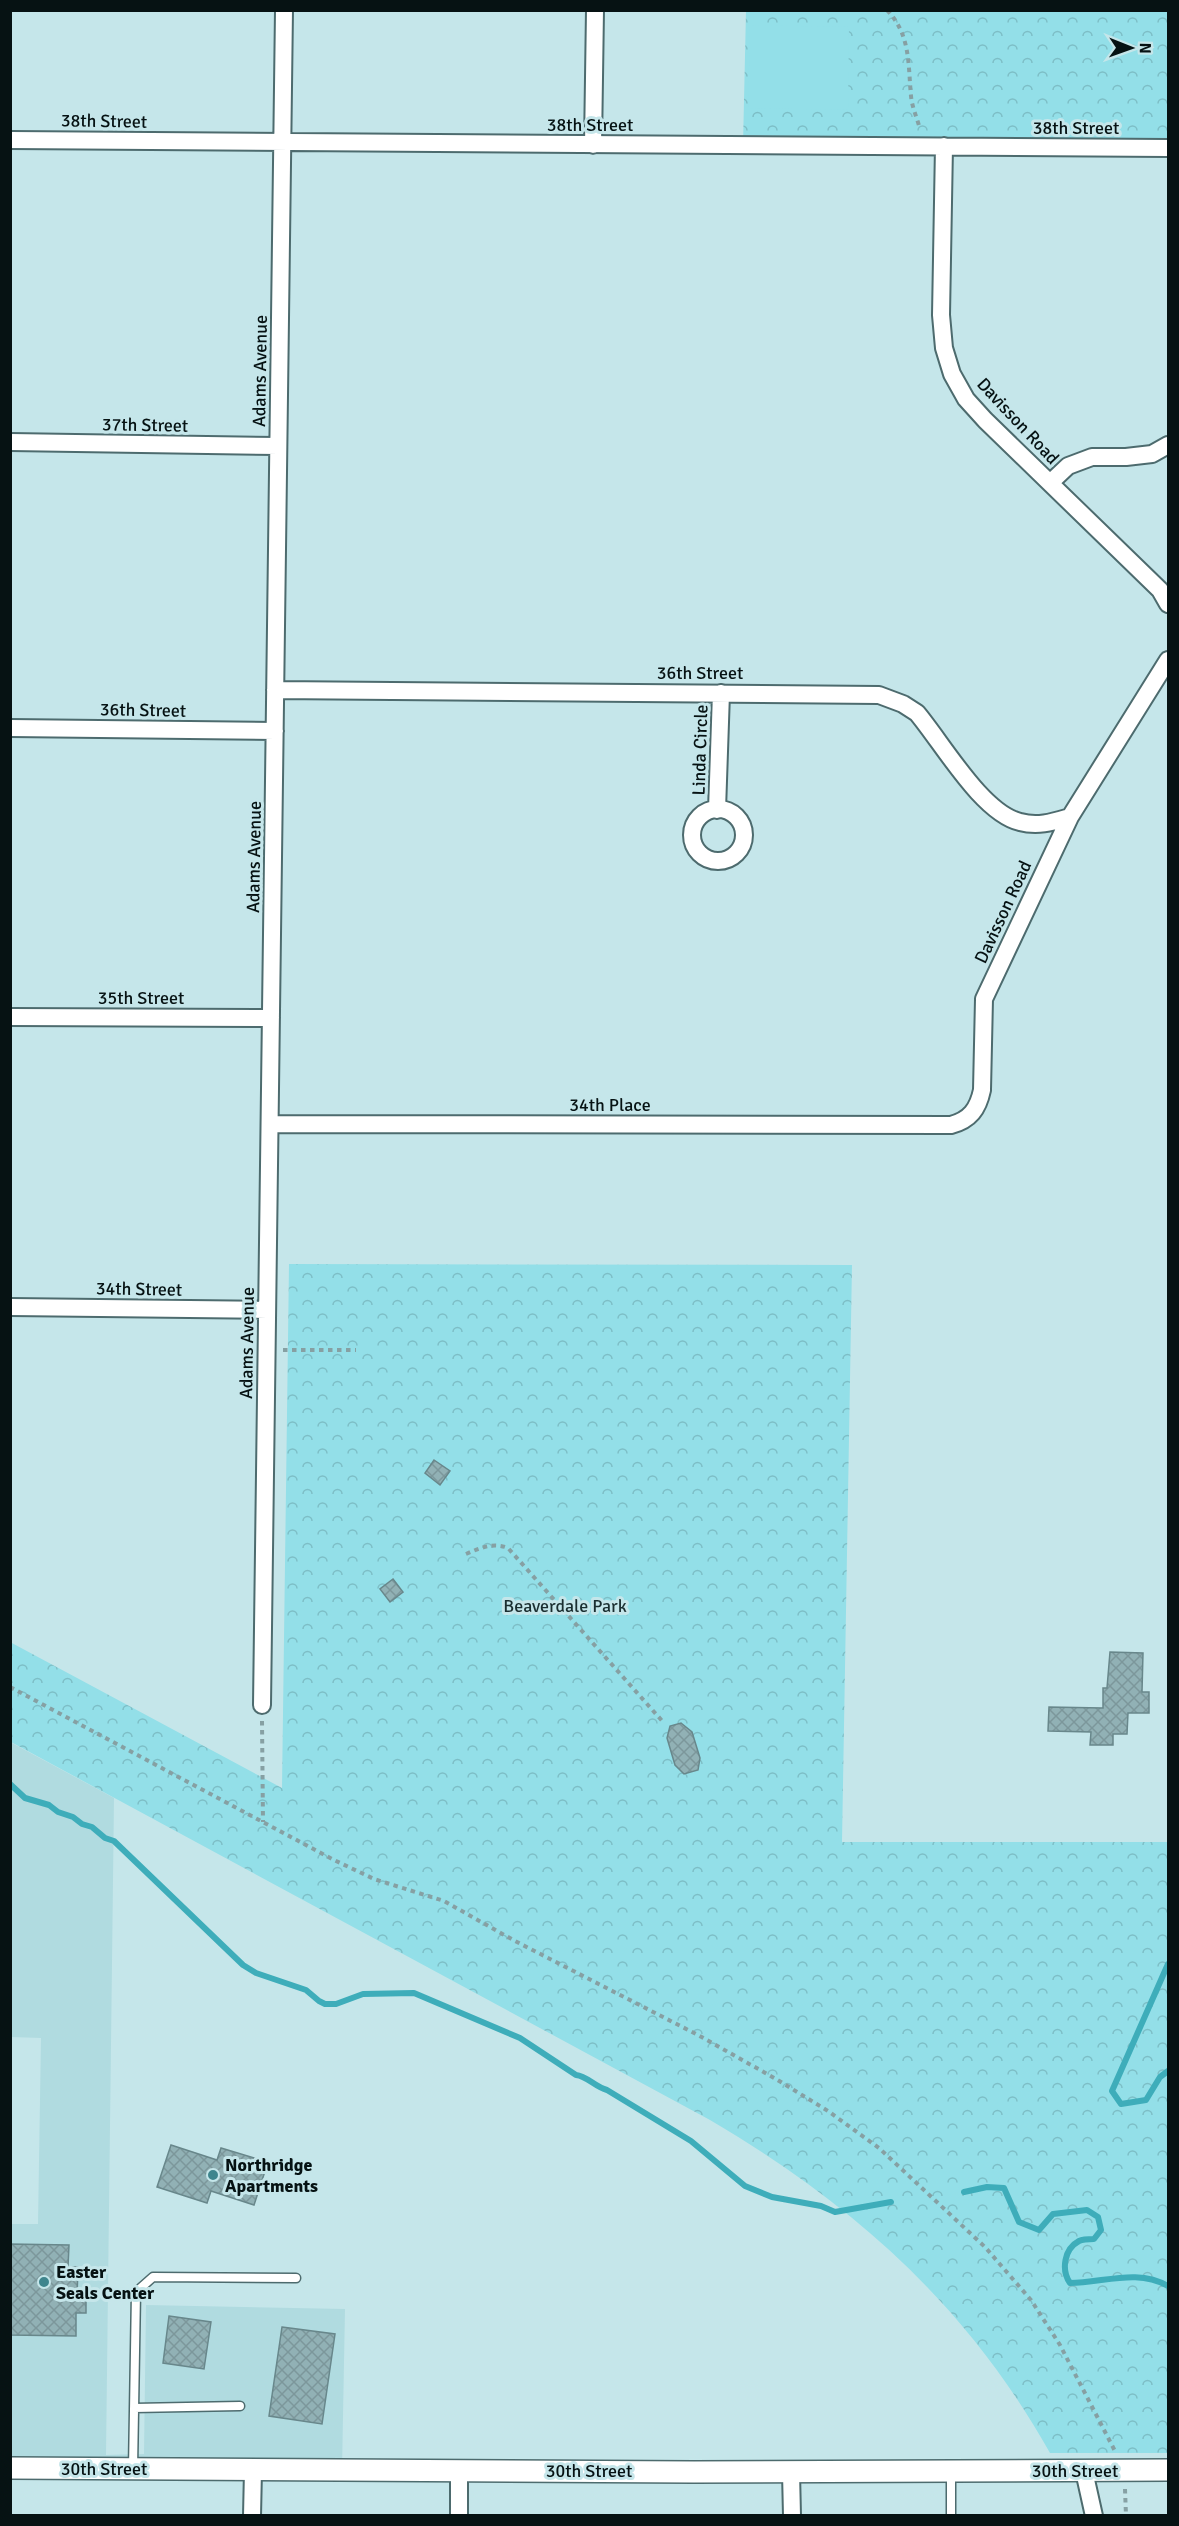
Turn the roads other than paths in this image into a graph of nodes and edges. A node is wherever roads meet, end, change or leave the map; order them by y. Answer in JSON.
{"nodes":[{"id":1,"x":284,"y":10,"type":"edge"},
{"id":2,"x":594,"y":10,"type":"edge"},
{"id":3,"x":10,"y":140,"type":"edge"},
{"id":4,"x":282,"y":142,"type":"junction"},
{"id":5,"x":593,"y":144,"type":"junction"},
{"id":6,"x":944,"y":146,"type":"junction"},
{"id":7,"x":1168,"y":148,"type":"edge"},
{"id":8,"x":10,"y":442,"type":"edge"},
{"id":9,"x":1168,"y":445,"type":"edge"},
{"id":10,"x":278,"y":446,"type":"junction"},
{"id":11,"x":1050,"y":483,"type":"junction"},
{"id":12,"x":1168,"y":604,"type":"edge"},
{"id":13,"x":1168,"y":660,"type":"edge"},
{"id":14,"x":275,"y":690,"type":"junction"},
{"id":15,"x":721,"y":693,"type":"junction"},
{"id":16,"x":10,"y":728,"type":"edge"},
{"id":17,"x":275,"y":731,"type":"junction"},
{"id":18,"x":717,"y":810,"type":"dead end"},
{"id":19,"x":1070,"y":818,"type":"junction"},
{"id":20,"x":10,"y":1017,"type":"edge"},
{"id":21,"x":271,"y":1018,"type":"junction"},
{"id":22,"x":270,"y":1124,"type":"junction"},
{"id":23,"x":951,"y":1125,"type":"joint"},
{"id":24,"x":10,"y":1307,"type":"edge"},
{"id":25,"x":267,"y":1310,"type":"junction"},
{"id":26,"x":262,"y":1705,"type":"road end"},
{"id":27,"x":296,"y":2278,"type":"dead end"},
{"id":28,"x":240,"y":2406,"type":"dead end"},
{"id":29,"x":134,"y":2408,"type":"junction"},
{"id":30,"x":10,"y":2468,"type":"edge"},
{"id":31,"x":133,"y":2469,"type":"junction"},
{"id":32,"x":253,"y":2470,"type":"junction"},
{"id":33,"x":1168,"y":2470,"type":"edge"},
{"id":34,"x":459,"y":2471,"type":"junction"},
{"id":35,"x":951,"y":2471,"type":"junction"},
{"id":36,"x":1084,"y":2471,"type":"junction"},
{"id":37,"x":791,"y":2472,"type":"junction"},
{"id":38,"x":252,"y":2516,"type":"edge"},
{"id":39,"x":459,"y":2516,"type":"edge"},
{"id":40,"x":792,"y":2516,"type":"edge"},
{"id":41,"x":951,"y":2516,"type":"edge"},
{"id":42,"x":1094,"y":2516,"type":"edge"}],
"edges":[{"from":1,"to":4,"type":"street","name":"Adams Avenue"},
{"from":2,"to":5,"type":"street"},
{"from":3,"to":4,"type":"street","name":"38th Street"},
{"from":4,"to":5,"type":"street","name":"38th Street"},
{"from":4,"to":10,"type":"street","name":"Adams Avenue"},
{"from":5,"to":6,"type":"street","name":"38th Street"},
{"from":6,"to":7,"type":"street","name":"38th Street"},
{"from":6,"to":11,"type":"street","name":"Davisson Road"},
{"from":8,"to":10,"type":"street","name":"37th Street"},
{"from":9,"to":11,"type":"street"},
{"from":10,"to":14,"type":"street","name":"Adams Avenue"},
{"from":11,"to":12,"type":"street","name":"Davisson Road"},
{"from":13,"to":19,"type":"street","name":"Davisson Road"},
{"from":14,"to":15,"type":"street","name":"36th Street"},
{"from":14,"to":17,"type":"street","name":"Adams Avenue"},
{"from":15,"to":18,"type":"street","name":"Linda Circle"},
{"from":15,"to":19,"type":"street","name":"36th Street"},
{"from":16,"to":17,"type":"street","name":"36th Street"},
{"from":17,"to":21,"type":"street","name":"Adams Avenue"},
{"from":19,"to":23,"type":"street","name":"Davisson Road"},
{"from":20,"to":21,"type":"street","name":"35th Street"},
{"from":21,"to":22,"type":"street","name":"Adams Avenue"},
{"from":22,"to":23,"type":"street","name":"34th Place"},
{"from":22,"to":25,"type":"street","name":"Adams Avenue"},
{"from":24,"to":25,"type":"street","name":"34th Street"},
{"from":25,"to":26,"type":"street","name":"Adams Avenue"},
{"from":27,"to":29,"type":"lane"},
{"from":28,"to":29,"type":"lane"},
{"from":29,"to":31,"type":"lane"},
{"from":30,"to":31,"type":"street","name":"30th Street"},
{"from":31,"to":32,"type":"street","name":"30th Street"},
{"from":32,"to":34,"type":"street","name":"30th Street"},
{"from":32,"to":38,"type":"street"},
{"from":33,"to":36,"type":"street","name":"30th Street"},
{"from":34,"to":37,"type":"street","name":"30th Street"},
{"from":34,"to":39,"type":"street"},
{"from":35,"to":36,"type":"street","name":"30th Street"},
{"from":35,"to":37,"type":"street","name":"30th Street"},
{"from":35,"to":41,"type":"lane"},
{"from":36,"to":42,"type":"street"},
{"from":37,"to":40,"type":"street"}]}
